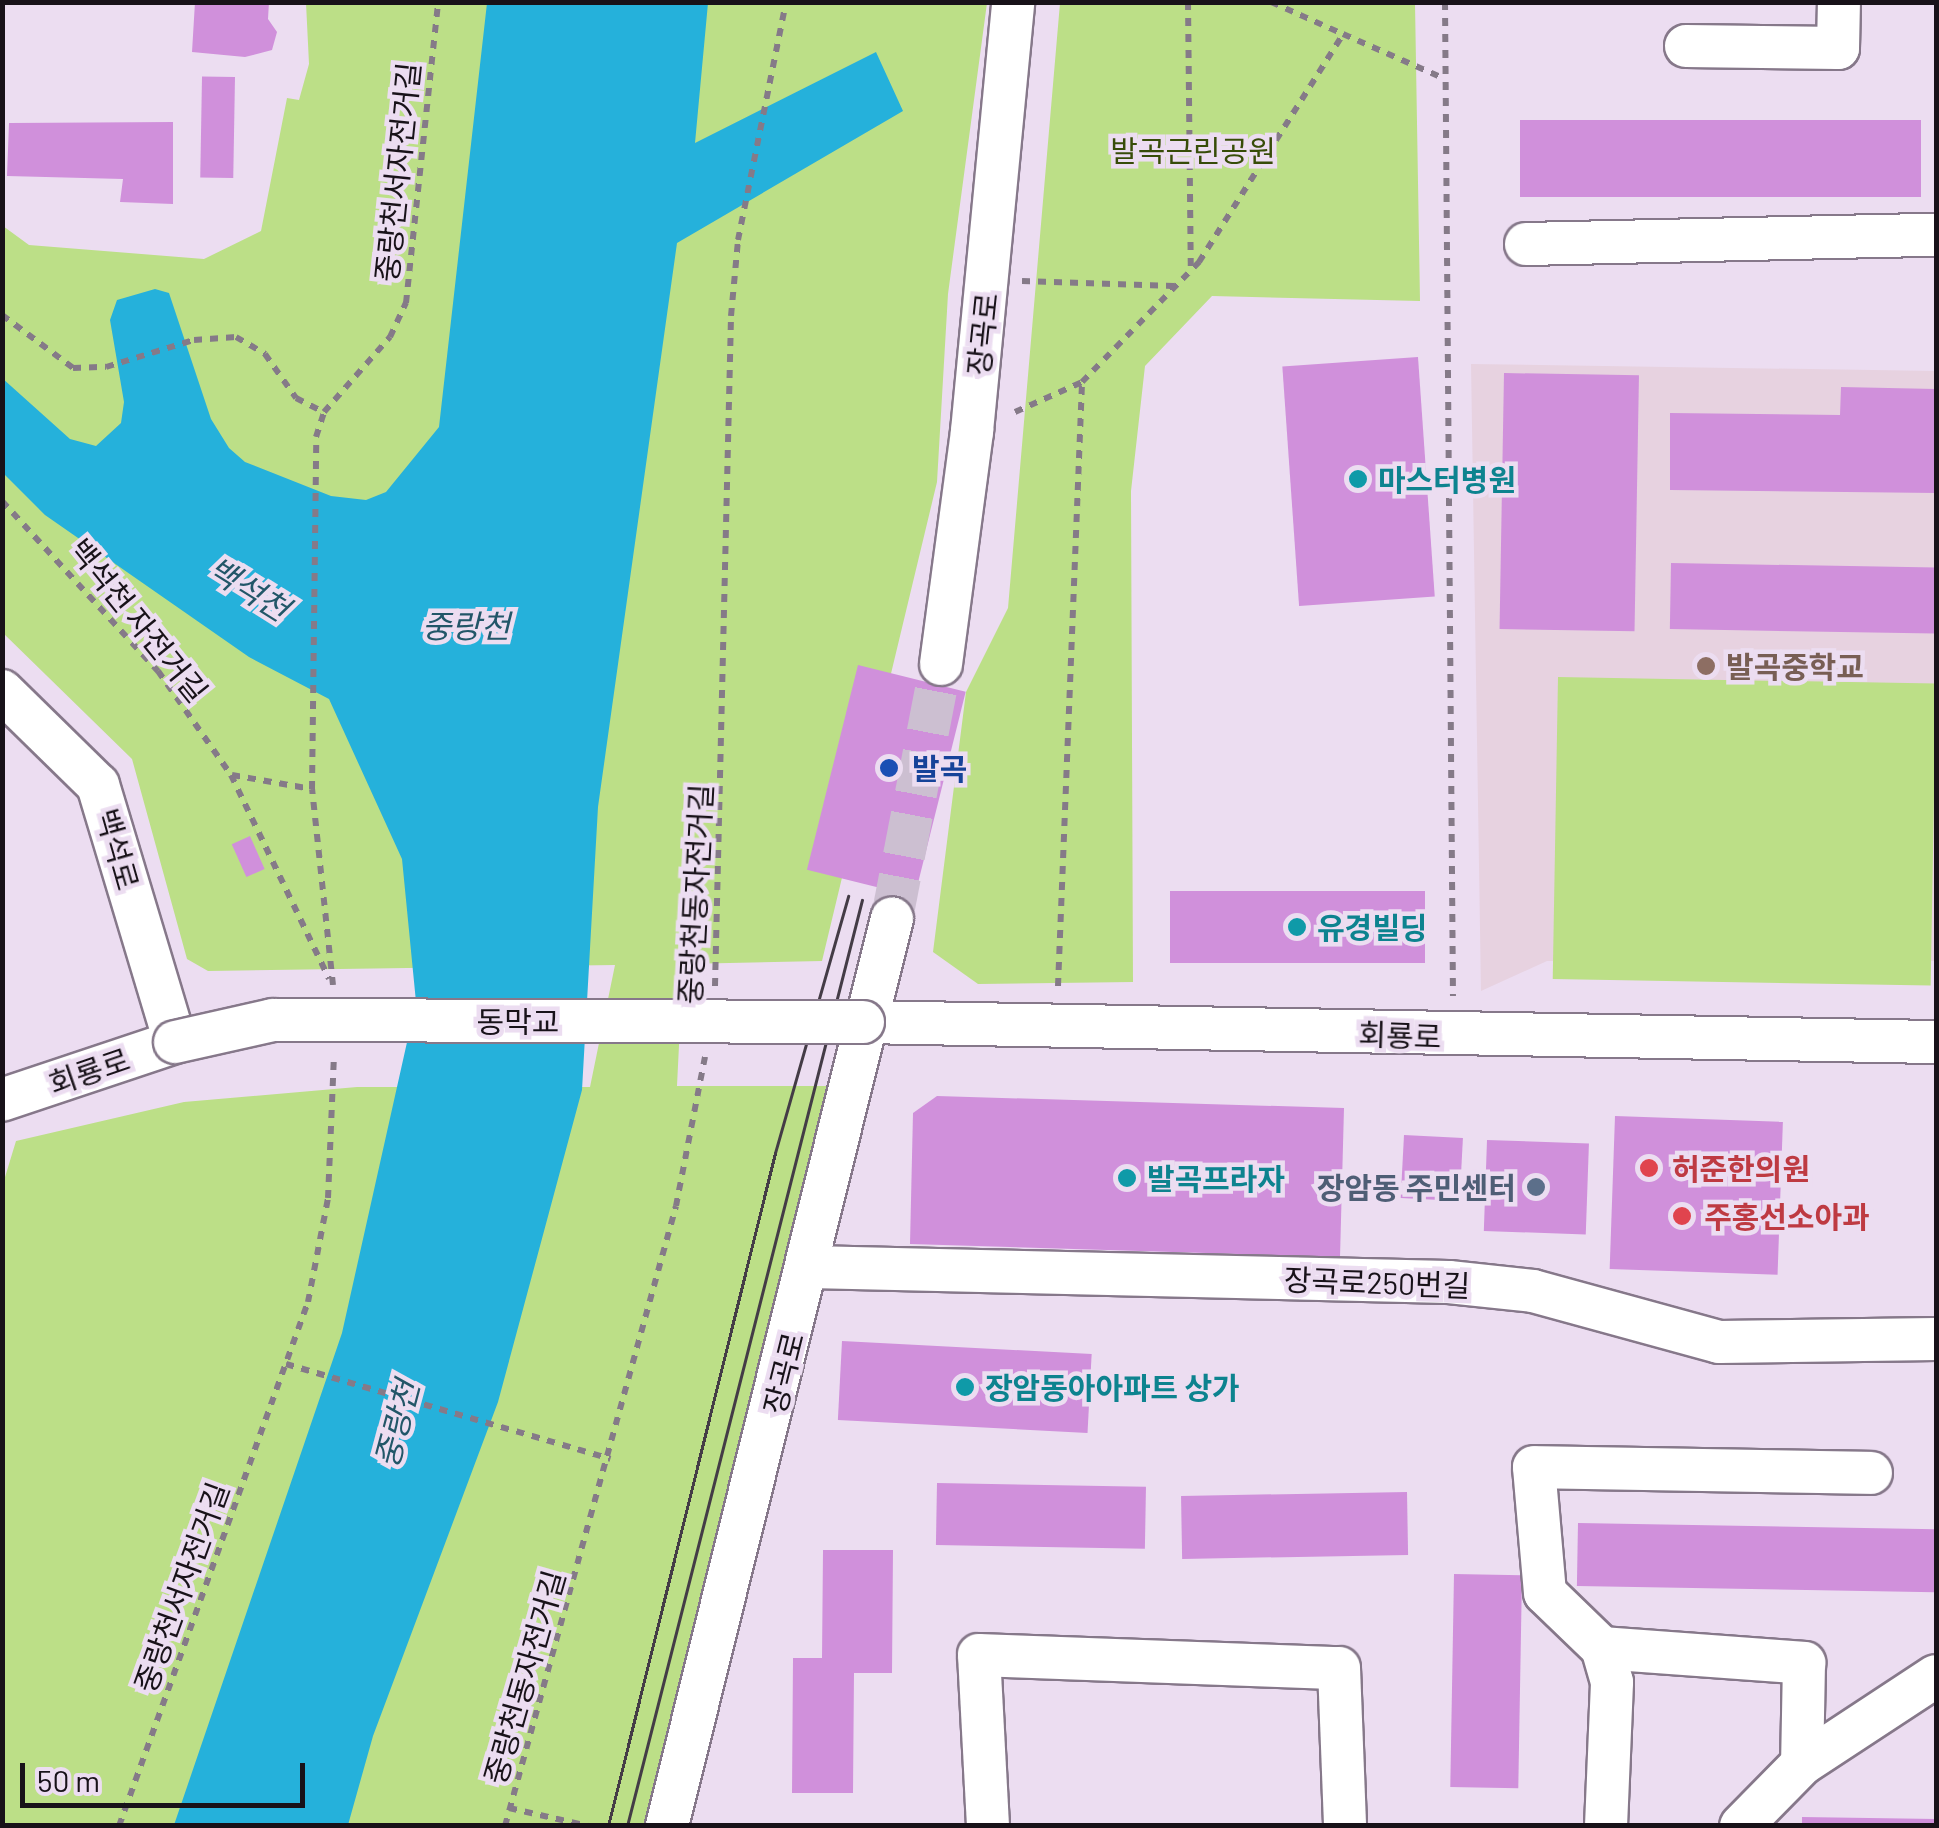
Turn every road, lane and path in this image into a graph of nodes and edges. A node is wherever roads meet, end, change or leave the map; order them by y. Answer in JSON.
{"nodes":[{"id":1,"x":438,"y":2,"type":"edge"},
{"id":2,"x":786,"y":2,"type":"edge"},
{"id":3,"x":1014,"y":2,"type":"edge"},
{"id":4,"x":1188,"y":2,"type":"edge"},
{"id":5,"x":1271,"y":2,"type":"edge"},
{"id":6,"x":1444,"y":2,"type":"edge"},
{"id":7,"x":1839,"y":2,"type":"edge"},
{"id":8,"x":1343,"y":34,"type":"junction"},
{"id":9,"x":1686,"y":46,"type":"dead end"},
{"id":10,"x":1445,"y":79,"type":"junction"},
{"id":11,"x":1936,"y":235,"type":"edge"},
{"id":12,"x":1526,"y":244,"type":"dead end"},
{"id":13,"x":1191,"y":269,"type":"junction"},
{"id":14,"x":987,"y":280,"type":"junction"},
{"id":15,"x":1176,"y":286,"type":"junction"},
{"id":16,"x":2,"y":315,"type":"edge"},
{"id":17,"x":1082,"y":382,"type":"junction"},
{"id":18,"x":324,"y":412,"type":"junction"},
{"id":19,"x":972,"y":431,"type":"junction"},
{"id":20,"x":2,"y":501,"type":"edge"},
{"id":21,"x":941,"y":664,"type":"tunnel mouth"},
{"id":22,"x":2,"y":692,"type":"edge"},
{"id":23,"x":311,"y":737,"type":"dead end"},
{"id":24,"x":231,"y":775,"type":"junction"},
{"id":25,"x":312,"y":789,"type":"dead end"},
{"id":26,"x":892,"y":918,"type":"tunnel mouth"},
{"id":27,"x":333,"y":987,"type":"dead end"},
{"id":28,"x":714,"y":993,"type":"dead end"},
{"id":29,"x":864,"y":1022,"type":"junction"},
{"id":30,"x":1056,"y":1025,"type":"junction"},
{"id":31,"x":1454,"y":1037,"type":"junction"},
{"id":32,"x":174,"y":1042,"type":"junction"},
{"id":33,"x":1936,"y":1042,"type":"edge"},
{"id":34,"x":706,"y":1048,"type":"dead end"},
{"id":35,"x":2,"y":1100,"type":"edge"},
{"id":36,"x":810,"y":1267,"type":"junction"},
{"id":37,"x":1936,"y":1339,"type":"edge"},
{"id":38,"x":610,"y":1460,"type":"junction"},
{"id":39,"x":1871,"y":1473,"type":"dead end"},
{"id":40,"x":1602,"y":1648,"type":"junction"},
{"id":41,"x":1936,"y":1676,"type":"edge"},
{"id":42,"x":1802,"y":1764,"type":"junction"},
{"id":43,"x":509,"y":1808,"type":"junction"},
{"id":44,"x":119,"y":1826,"type":"edge"},
{"id":45,"x":505,"y":1826,"type":"edge"},
{"id":46,"x":588,"y":1826,"type":"edge"},
{"id":47,"x":667,"y":1826,"type":"edge"},
{"id":48,"x":988,"y":1826,"type":"edge"},
{"id":49,"x":1346,"y":1826,"type":"edge"},
{"id":50,"x":1606,"y":1826,"type":"edge"},
{"id":51,"x":1740,"y":1826,"type":"edge"}],
"edges":[{"from":1,"to":18,"type":"path","name":"중랑천서자전거길"},
{"from":2,"to":28,"type":"path","name":"중랑천동자전거길"},
{"from":3,"to":14,"type":"street","name":"장곡로"},
{"from":4,"to":13,"type":"path"},
{"from":5,"to":8,"type":"path"},
{"from":6,"to":10,"type":"path"},
{"from":7,"to":9,"type":"street"},
{"from":8,"to":10,"type":"path"},
{"from":8,"to":13,"type":"path"},
{"from":10,"to":31,"type":"path"},
{"from":11,"to":12,"type":"street"},
{"from":13,"to":15,"type":"path"},
{"from":14,"to":15,"type":"path"},
{"from":14,"to":19,"type":"street","name":"장곡로"},
{"from":15,"to":17,"type":"path"},
{"from":16,"to":18,"type":"path"},
{"from":17,"to":19,"type":"path"},
{"from":17,"to":30,"type":"path"},
{"from":18,"to":23,"type":"path","name":"중랑천서자전거길"},
{"from":19,"to":21,"type":"street","name":"장곡로"},
{"from":20,"to":24,"type":"path","name":"백석천 자전거길"},
{"from":22,"to":32,"type":"street","name":"백석로"},
{"from":24,"to":25,"type":"path"},
{"from":24,"to":27,"type":"path","name":"백석천 자전거길"},
{"from":26,"to":29,"type":"street","name":"장곡로"},
{"from":29,"to":30,"type":"street","name":"회룡로"},
{"from":29,"to":32,"type":"street","name":"동막교","bridge":true},
{"from":29,"to":36,"type":"street","name":"장곡로"},
{"from":30,"to":31,"type":"street","name":"회룡로"},
{"from":31,"to":33,"type":"street","name":"회룡로"},
{"from":32,"to":35,"type":"street","name":"회룡로"},
{"from":34,"to":38,"type":"path","name":"중랑천동자전거길"},
{"from":36,"to":37,"type":"street","name":"장곡로250번길"},
{"from":36,"to":47,"type":"street","name":"장곡로"},
{"from":38,"to":43,"type":"path","name":"중랑천동자전거길"},
{"from":38,"to":44,"type":"path","name":"중랑천서자전거길"},
{"from":39,"to":40,"type":"street"},
{"from":40,"to":42,"type":"street"},
{"from":40,"to":50,"type":"street"},
{"from":41,"to":42,"type":"street"},
{"from":42,"to":51,"type":"street"},
{"from":43,"to":45,"type":"path","name":"중랑천동자전거길"},
{"from":43,"to":46,"type":"path"},
{"from":48,"to":49,"type":"street"}]}
